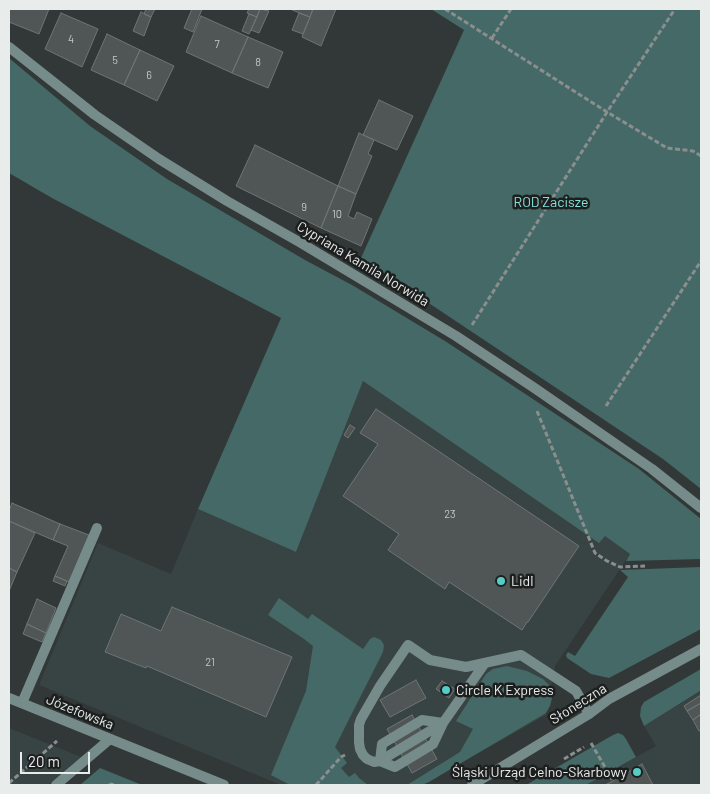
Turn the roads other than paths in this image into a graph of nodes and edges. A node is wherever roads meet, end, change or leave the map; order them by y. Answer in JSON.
{"nodes":[{"id":1,"x":9,"y":47,"type":"edge"},
{"id":2,"x":701,"y":508,"type":"edge"},
{"id":3,"x":97,"y":528,"type":"dead end"},
{"id":4,"x":701,"y":649,"type":"edge"},
{"id":5,"x":484,"y":663,"type":"junction"},
{"id":6,"x":9,"y":698,"type":"edge"},
{"id":7,"x":22,"y":703,"type":"junction"},
{"id":8,"x":589,"y":714,"type":"junction"},
{"id":9,"x":110,"y":739,"type":"junction"},
{"id":10,"x":56,"y":785,"type":"edge"},
{"id":11,"x":224,"y":785,"type":"edge"},
{"id":12,"x":472,"y":785,"type":"edge"}],
"edges":[{"from":1,"to":2,"type":"street","name":"Cypriana Kamila Norwida"},
{"from":3,"to":7,"type":"street"},
{"from":4,"to":8,"type":"street","name":"Słoneczna"},
{"from":5,"to":5,"type":"street"},
{"from":5,"to":8,"type":"street"},
{"from":6,"to":7,"type":"street","name":"Józefowska"},
{"from":7,"to":9,"type":"street","name":"Józefowska"},
{"from":8,"to":12,"type":"street","name":"Słoneczna"},
{"from":9,"to":10,"type":"street"},
{"from":9,"to":11,"type":"street","name":"Józefowska"}]}
